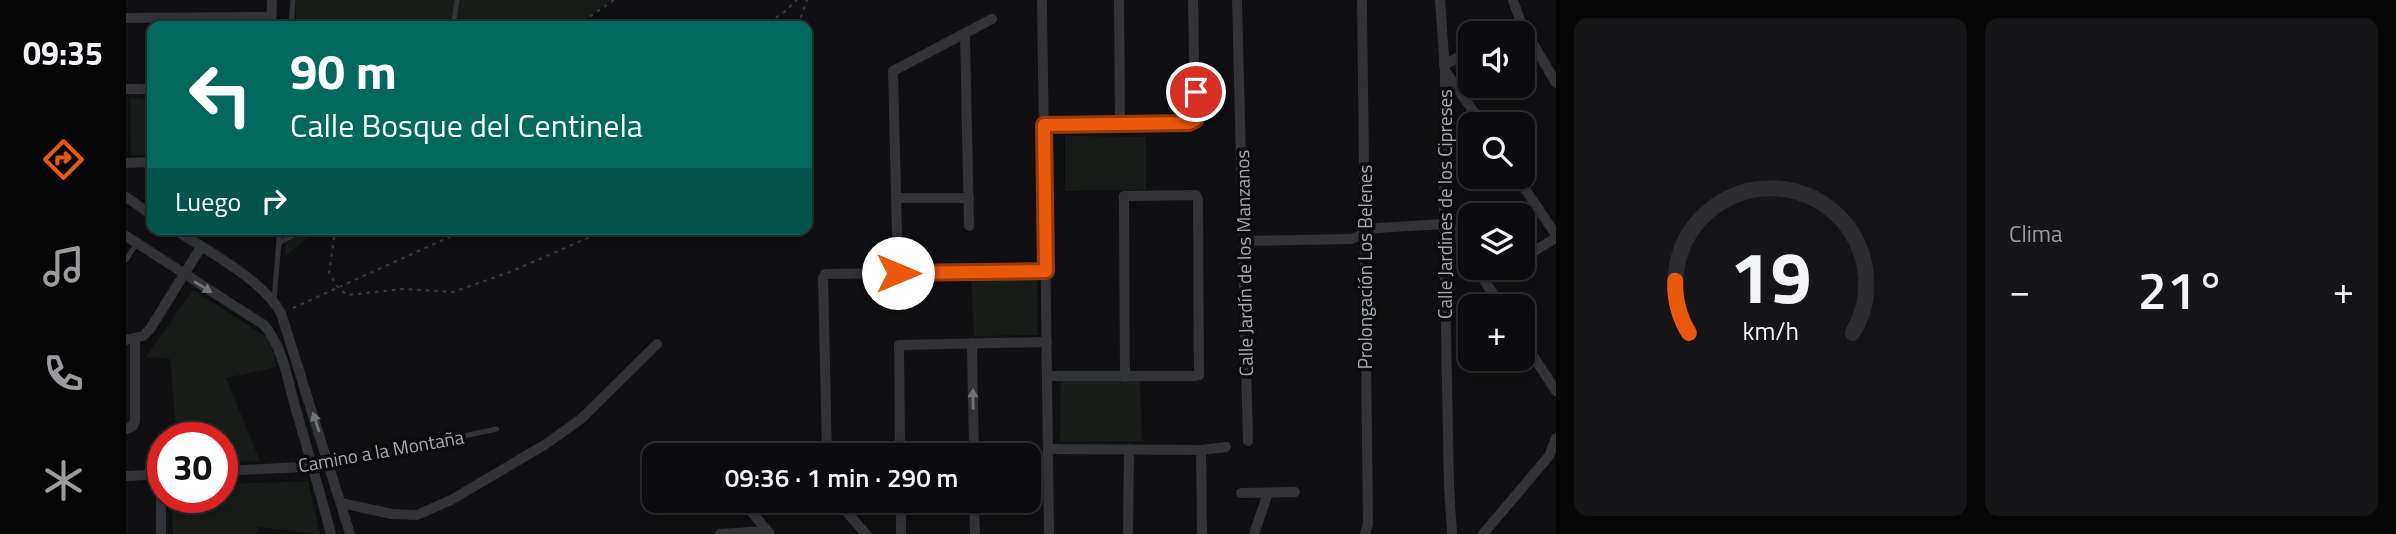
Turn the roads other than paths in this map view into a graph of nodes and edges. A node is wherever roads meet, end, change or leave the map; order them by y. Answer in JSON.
{"nodes":[{"id":1,"x":272,"y":0,"type":"edge"},
{"id":2,"x":293,"y":0,"type":"edge"},
{"id":3,"x":457,"y":0,"type":"edge"},
{"id":4,"x":1042,"y":0,"type":"edge"},
{"id":5,"x":1119,"y":0,"type":"edge"},
{"id":6,"x":1193,"y":0,"type":"edge"},
{"id":7,"x":1237,"y":0,"type":"edge"},
{"id":8,"x":1362,"y":0,"type":"edge"},
{"id":9,"x":1440,"y":0,"type":"edge"},
{"id":10,"x":1513,"y":0,"type":"edge"},
{"id":11,"x":126,"y":18,"type":"edge"},
{"id":12,"x":992,"y":19,"type":"dead end"},
{"id":13,"x":271,"y":21,"type":"edge"},
{"id":14,"x":291,"y":21,"type":"edge"},
{"id":15,"x":454,"y":21,"type":"edge"},
{"id":16,"x":1520,"y":21,"type":"edge"},
{"id":17,"x":965,"y":35,"type":"junction"},
{"id":18,"x":1535,"y":47,"type":"edge"},
{"id":19,"x":1458,"y":59,"type":"edge"},
{"id":20,"x":1444,"y":68,"type":"junction"},
{"id":21,"x":1556,"y":83,"type":"edge"},
{"id":22,"x":126,"y":89,"type":"edge"},
{"id":23,"x":147,"y":89,"type":"edge"},
{"id":24,"x":1474,"y":112,"type":"edge"},
{"id":25,"x":1120,"y":123,"type":"junction"},
{"id":26,"x":1044,"y":125,"type":"junction"},
{"id":27,"x":126,"y":162,"type":"edge"},
{"id":28,"x":147,"y":162,"type":"edge"},
{"id":29,"x":1525,"y":189,"type":"edge"},
{"id":30,"x":126,"y":197,"type":"edge"},
{"id":31,"x":896,"y":198,"type":"junction"},
{"id":32,"x":969,"y":198,"type":"junction"},
{"id":33,"x":147,"y":212,"type":"edge"},
{"id":34,"x":1444,"y":224,"type":"junction"},
{"id":35,"x":969,"y":226,"type":"dead end"},
{"id":36,"x":1364,"y":233,"type":"junction"},
{"id":37,"x":183,"y":235,"type":"edge"},
{"id":38,"x":280,"y":235,"type":"edge"},
{"id":39,"x":293,"y":235,"type":"edge"},
{"id":40,"x":126,"y":236,"type":"edge"},
{"id":41,"x":1556,"y":236,"type":"edge"},
{"id":42,"x":1458,"y":238,"type":"edge"},
{"id":43,"x":1243,"y":241,"type":"junction"},
{"id":44,"x":137,"y":243,"type":"junction"},
{"id":45,"x":279,"y":243,"type":"junction"},
{"id":46,"x":201,"y":247,"type":"junction"},
{"id":47,"x":1535,"y":250,"type":"edge"},
{"id":48,"x":126,"y":260,"type":"edge"},
{"id":49,"x":1046,"y":271,"type":"junction"},
{"id":50,"x":898,"y":273,"type":"junction"},
{"id":51,"x":184,"y":274,"type":"junction"},
{"id":52,"x":1484,"y":280,"type":"edge"},
{"id":53,"x":1493,"y":294,"type":"edge"},
{"id":54,"x":274,"y":300,"type":"junction"},
{"id":55,"x":281,"y":313,"type":"junction"},
{"id":56,"x":264,"y":325,"type":"junction"},
{"id":57,"x":131,"y":339,"type":"edge"},
{"id":58,"x":1047,"y":342,"type":"junction"},
{"id":59,"x":972,"y":343,"type":"junction"},
{"id":60,"x":657,"y":344,"type":"dead end"},
{"id":61,"x":1535,"y":359,"type":"edge"},
{"id":62,"x":1048,"y":376,"type":"junction"},
{"id":63,"x":1125,"y":377,"type":"junction"},
{"id":64,"x":1556,"y":391,"type":"edge"},
{"id":65,"x":126,"y":429,"type":"edge"},
{"id":66,"x":497,"y":429,"type":"dead end"},
{"id":67,"x":1556,"y":438,"type":"edge"},
{"id":68,"x":1248,"y":441,"type":"dead end"},
{"id":69,"x":827,"y":443,"type":"edge"},
{"id":70,"x":900,"y":443,"type":"edge"},
{"id":71,"x":974,"y":443,"type":"edge"},
{"id":72,"x":1226,"y":447,"type":"dead end"},
{"id":73,"x":1049,"y":449,"type":"junction"},
{"id":74,"x":1129,"y":449,"type":"junction"},
{"id":75,"x":1201,"y":450,"type":"junction"},
{"id":76,"x":1552,"y":459,"type":"edge"},
{"id":77,"x":329,"y":464,"type":"junction"},
{"id":78,"x":314,"y":467,"type":"junction"},
{"id":79,"x":238,"y":470,"type":"edge"},
{"id":80,"x":147,"y":475,"type":"edge"},
{"id":81,"x":126,"y":476,"type":"edge"},
{"id":82,"x":1295,"y":492,"type":"dead end"},
{"id":83,"x":1241,"y":493,"type":"dead end"},
{"id":84,"x":1268,"y":493,"type":"junction"},
{"id":85,"x":341,"y":503,"type":"junction"},
{"id":86,"x":161,"y":513,"type":"edge"},
{"id":87,"x":753,"y":513,"type":"edge"},
{"id":88,"x":847,"y":513,"type":"edge"},
{"id":89,"x":901,"y":513,"type":"edge"},
{"id":90,"x":974,"y":513,"type":"edge"},
{"id":91,"x":769,"y":532,"type":"edge"},
{"id":92,"x":161,"y":534,"type":"edge"},
{"id":93,"x":331,"y":534,"type":"edge"},
{"id":94,"x":350,"y":534,"type":"edge"},
{"id":95,"x":720,"y":534,"type":"edge"},
{"id":96,"x":866,"y":534,"type":"edge"},
{"id":97,"x":901,"y":534,"type":"edge"},
{"id":98,"x":975,"y":534,"type":"edge"},
{"id":99,"x":1049,"y":534,"type":"edge"},
{"id":100,"x":1128,"y":534,"type":"edge"},
{"id":101,"x":1202,"y":534,"type":"edge"},
{"id":102,"x":1254,"y":534,"type":"edge"},
{"id":103,"x":1365,"y":534,"type":"edge"},
{"id":104,"x":1452,"y":534,"type":"edge"},
{"id":105,"x":1483,"y":534,"type":"edge"}],
"edges":[{"from":1,"to":13,"type":"street"},
{"from":2,"to":14,"type":"lane"},
{"from":3,"to":15,"type":"lane"},
{"from":4,"to":26,"type":"street"},
{"from":5,"to":25,"type":"street"},
{"from":6,"to":25,"type":"street"},
{"from":7,"to":43,"type":"street","name":"Calle Jardín de los Manzanos"},
{"from":8,"to":36,"type":"street","name":"Prolongación Los Belenes"},
{"from":9,"to":20,"type":"street","name":"Calle Jardines de los Cipreses"},
{"from":10,"to":16,"type":"street"},
{"from":11,"to":13,"type":"street"},
{"from":12,"to":17,"type":"street"},
{"from":17,"to":31,"type":"street"},
{"from":17,"to":32,"type":"street"},
{"from":18,"to":21,"type":"street"},
{"from":19,"to":20,"type":"street"},
{"from":20,"to":24,"type":"street"},
{"from":20,"to":34,"type":"street","name":"Calle Jardines de los Cipreses"},
{"from":22,"to":23,"type":"street"},
{"from":25,"to":26,"type":"street"},
{"from":26,"to":49,"type":"street"},
{"from":27,"to":28,"type":"street"},
{"from":29,"to":41,"type":"street"},
{"from":30,"to":33,"type":"street"},
{"from":31,"to":32,"type":"street"},
{"from":31,"to":50,"type":"street"},
{"from":32,"to":35,"type":"street"},
{"from":34,"to":36,"type":"street"},
{"from":34,"to":42,"type":"street"},
{"from":34,"to":104,"type":"street","name":"Calle Jardines de los Cipreses"},
{"from":36,"to":43,"type":"street"},
{"from":36,"to":103,"type":"street","name":"Prolongación Los Belenes"},
{"from":37,"to":46,"type":"street"},
{"from":38,"to":45,"type":"lane"},
{"from":39,"to":45,"type":"lane"},
{"from":40,"to":44,"type":"street"},
{"from":41,"to":47,"type":"street"},
{"from":43,"to":68,"type":"street","name":"Calle Jardín de los Manzanos"},
{"from":44,"to":48,"type":"lane"},
{"from":44,"to":51,"type":"street"},
{"from":45,"to":54,"type":"lane"},
{"from":46,"to":51,"type":"street"},
{"from":46,"to":54,"type":"street"},
{"from":49,"to":50,"type":"street"},
{"from":49,"to":58,"type":"street"},
{"from":50,"to":69,"type":"street"},
{"from":51,"to":56,"type":"street","one_way":true},
{"from":51,"to":57,"type":"street"},
{"from":52,"to":53,"type":"street"},
{"from":54,"to":55,"type":"street"},
{"from":55,"to":56,"type":"street"},
{"from":77,"to":55,"type":"street","one_way":true},
{"from":56,"to":78,"type":"street"},
{"from":57,"to":65,"type":"street"},
{"from":58,"to":59,"type":"street"},
{"from":58,"to":62,"type":"street"},
{"from":59,"to":70,"type":"street"},
{"from":71,"to":59,"type":"street","one_way":true},
{"from":60,"to":85,"type":"street"},
{"from":61,"to":64,"type":"street"},
{"from":62,"to":63,"type":"street"},
{"from":62,"to":73,"type":"street"},
{"from":63,"to":63,"type":"street"},
{"from":66,"to":77,"type":"lane","name":"Camino a la Montaña"},
{"from":67,"to":76,"type":"street"},
{"from":72,"to":75,"type":"street"},
{"from":73,"to":74,"type":"street"},
{"from":73,"to":99,"type":"street"},
{"from":74,"to":75,"type":"street"},
{"from":74,"to":100,"type":"street"},
{"from":75,"to":101,"type":"street"},
{"from":76,"to":105,"type":"street"},
{"from":77,"to":78,"type":"street","name":"Camino a la Montaña"},
{"from":77,"to":85,"type":"street"},
{"from":78,"to":79,"type":"street","name":"Camino a la Montaña"},
{"from":78,"to":93,"type":"street"},
{"from":80,"to":81,"type":"street"},
{"from":82,"to":84,"type":"street"},
{"from":83,"to":84,"type":"street"},
{"from":84,"to":102,"type":"street"},
{"from":85,"to":94,"type":"street"},
{"from":86,"to":92,"type":"street"},
{"from":87,"to":91,"type":"street"},
{"from":88,"to":96,"type":"street"},
{"from":89,"to":97,"type":"street"},
{"from":90,"to":98,"type":"street"},
{"from":91,"to":95,"type":"street"}]}
